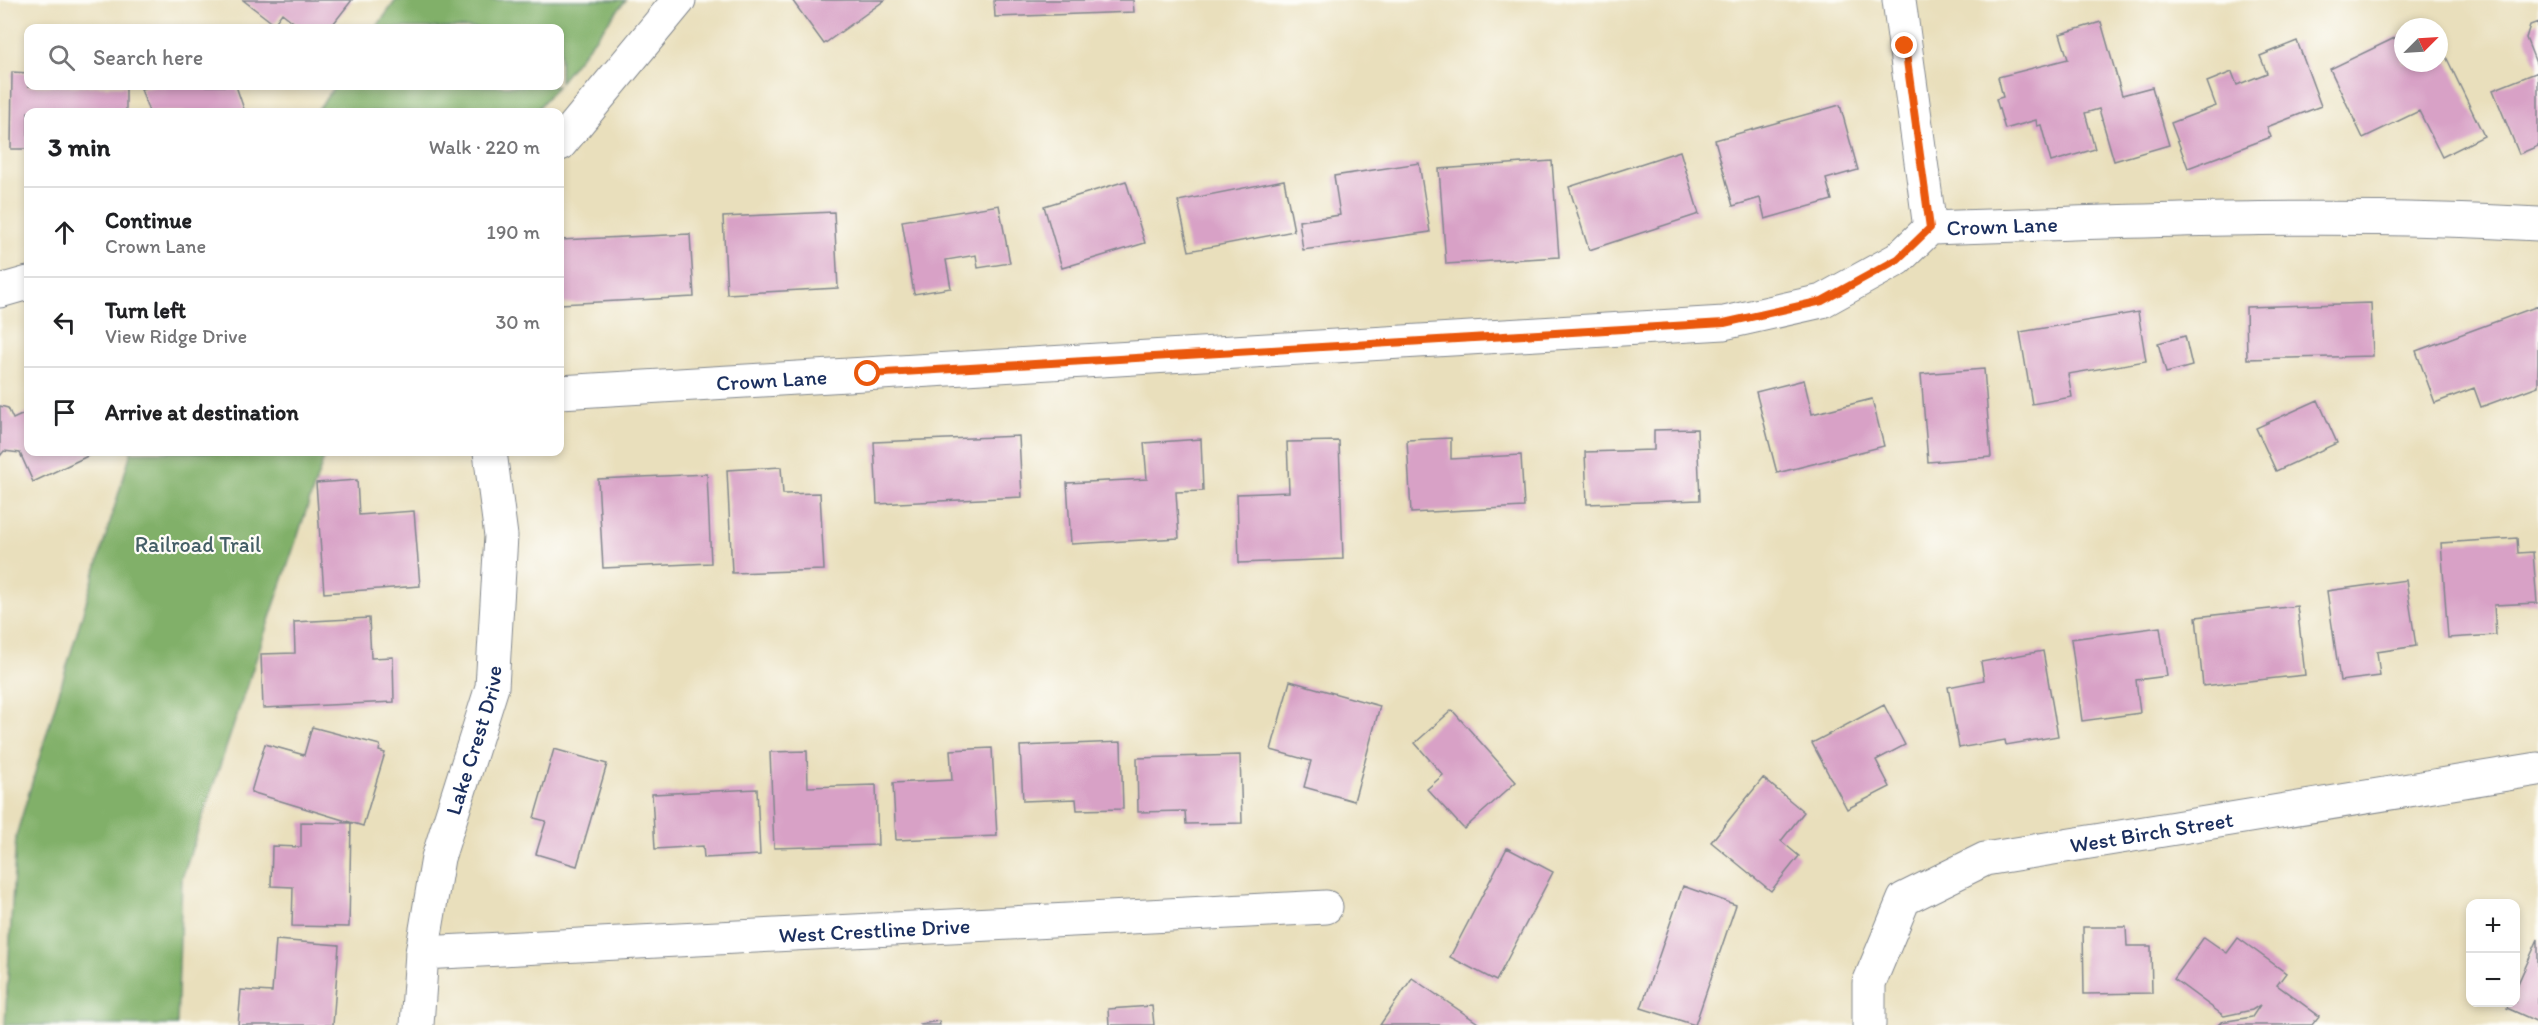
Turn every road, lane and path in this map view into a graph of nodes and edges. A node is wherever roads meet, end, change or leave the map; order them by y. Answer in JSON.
{"nodes":[{"id":1,"x":679,"y":0,"type":"edge"},
{"id":2,"x":1899,"y":0,"type":"edge"},
{"id":3,"x":564,"y":139,"type":"edge"},
{"id":4,"x":2538,"y":224,"type":"edge"},
{"id":5,"x":1930,"y":228,"type":"junction"},
{"id":6,"x":24,"y":284,"type":"edge"},
{"id":7,"x":0,"y":291,"type":"edge"},
{"id":8,"x":564,"y":392,"type":"edge"},
{"id":9,"x":491,"y":456,"type":"edge"},
{"id":10,"x":2538,"y":769,"type":"edge"},
{"id":11,"x":1326,"y":907,"type":"dead end"},
{"id":12,"x":422,"y":953,"type":"junction"},
{"id":13,"x":417,"y":1025,"type":"edge"},
{"id":14,"x":1869,"y":1025,"type":"edge"}],
"edges":[{"from":1,"to":3,"type":"street"},
{"from":2,"to":5,"type":"street"},
{"from":4,"to":5,"type":"street","name":"Crown Lane"},
{"from":5,"to":8,"type":"street","name":"Crown Lane"},
{"from":6,"to":7,"type":"street"},
{"from":9,"to":12,"type":"street","name":"Lake Crest Drive"},
{"from":10,"to":14,"type":"street","name":"West Birch Street"},
{"from":11,"to":12,"type":"street","name":"West Crestline Drive"},
{"from":12,"to":13,"type":"street","name":"Lake Crest Drive"}]}
